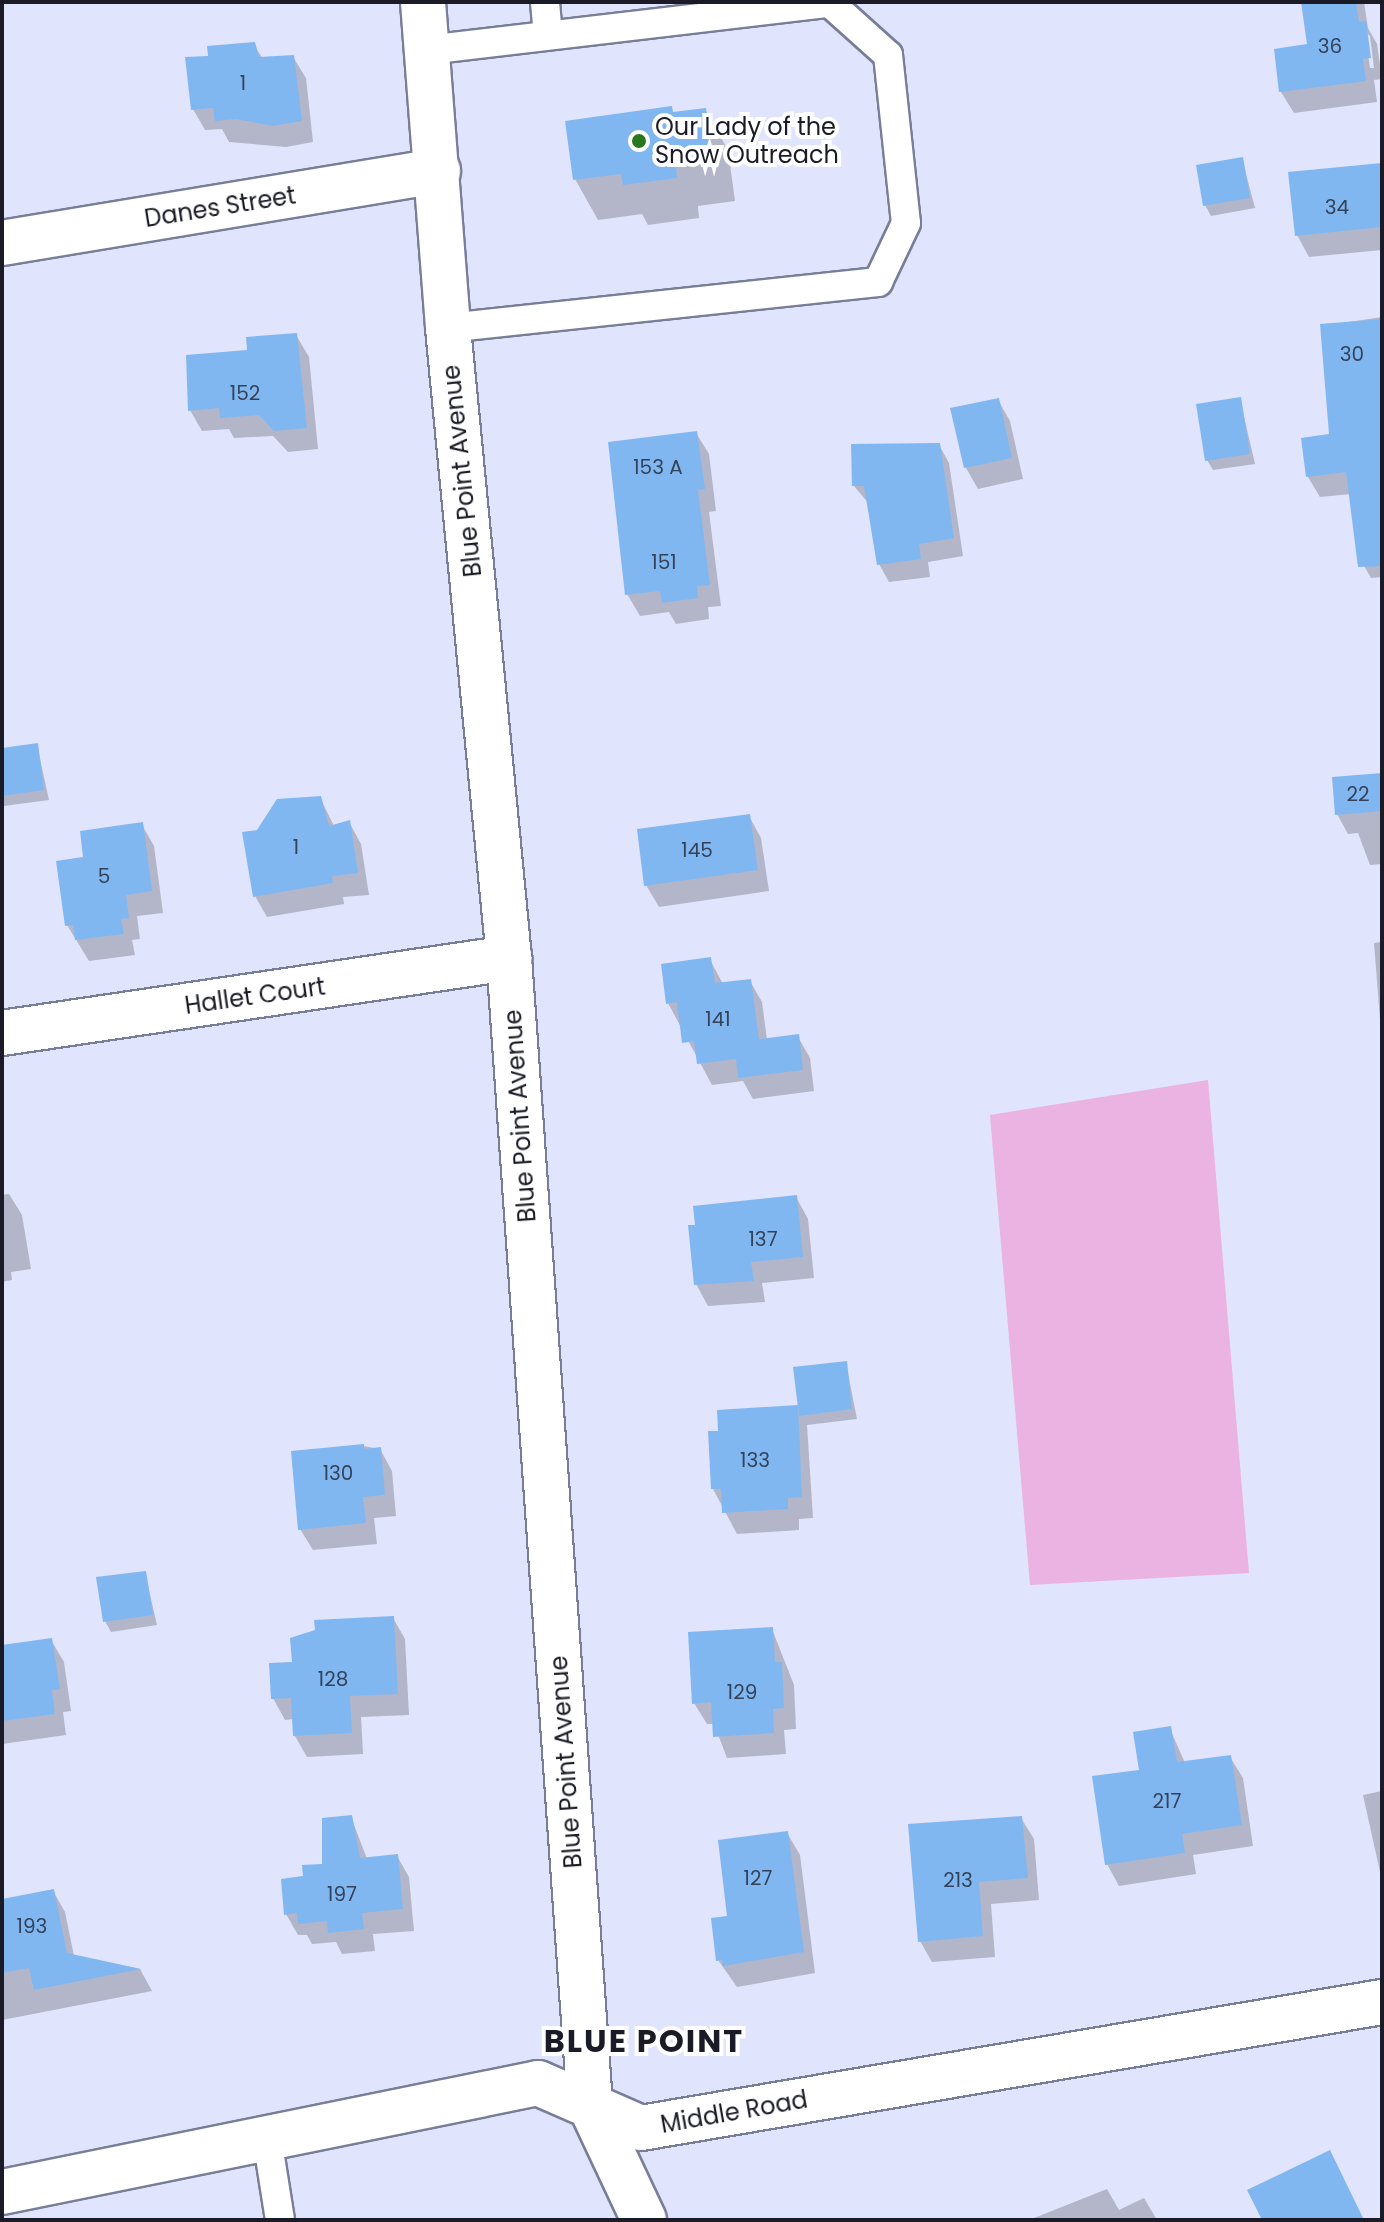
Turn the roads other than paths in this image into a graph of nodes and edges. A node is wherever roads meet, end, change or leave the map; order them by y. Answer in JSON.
{"nodes":[{"id":1,"x":423,"y":2,"type":"edge"},
{"id":2,"x":545,"y":2,"type":"edge"},
{"id":3,"x":548,"y":35,"type":"junction"},
{"id":4,"x":427,"y":50,"type":"junction"},
{"id":5,"x":438,"y":171,"type":"junction"},
{"id":6,"x":2,"y":243,"type":"edge"},
{"id":7,"x":448,"y":328,"type":"junction"},
{"id":8,"x":509,"y":958,"type":"junction"},
{"id":9,"x":2,"y":1033,"type":"edge"},
{"id":10,"x":1382,"y":2002,"type":"edge"},
{"id":11,"x":590,"y":2105,"type":"junction"},
{"id":12,"x":267,"y":2138,"type":"junction"},
{"id":13,"x":2,"y":2192,"type":"edge"},
{"id":14,"x":280,"y":2220,"type":"edge"},
{"id":15,"x":644,"y":2220,"type":"edge"}],
"edges":[{"from":1,"to":4,"type":"street","name":"Blue Point Avenue"},
{"from":2,"to":3,"type":"lane"},
{"from":3,"to":4,"type":"lane"},
{"from":3,"to":7,"type":"lane"},
{"from":4,"to":5,"type":"street","name":"Blue Point Avenue"},
{"from":5,"to":6,"type":"street","name":"Danes Street"},
{"from":5,"to":7,"type":"street","name":"Blue Point Avenue"},
{"from":7,"to":8,"type":"street","name":"Blue Point Avenue"},
{"from":8,"to":9,"type":"street","name":"Hallet Court"},
{"from":8,"to":11,"type":"street","name":"Blue Point Avenue"},
{"from":10,"to":11,"type":"street","name":"Middle Road"},
{"from":11,"to":12,"type":"street","name":"Middle Road"},
{"from":11,"to":15,"type":"street","name":"Blue Point Avenue"},
{"from":12,"to":13,"type":"street","name":"Middle Road"},
{"from":12,"to":14,"type":"lane"}]}
